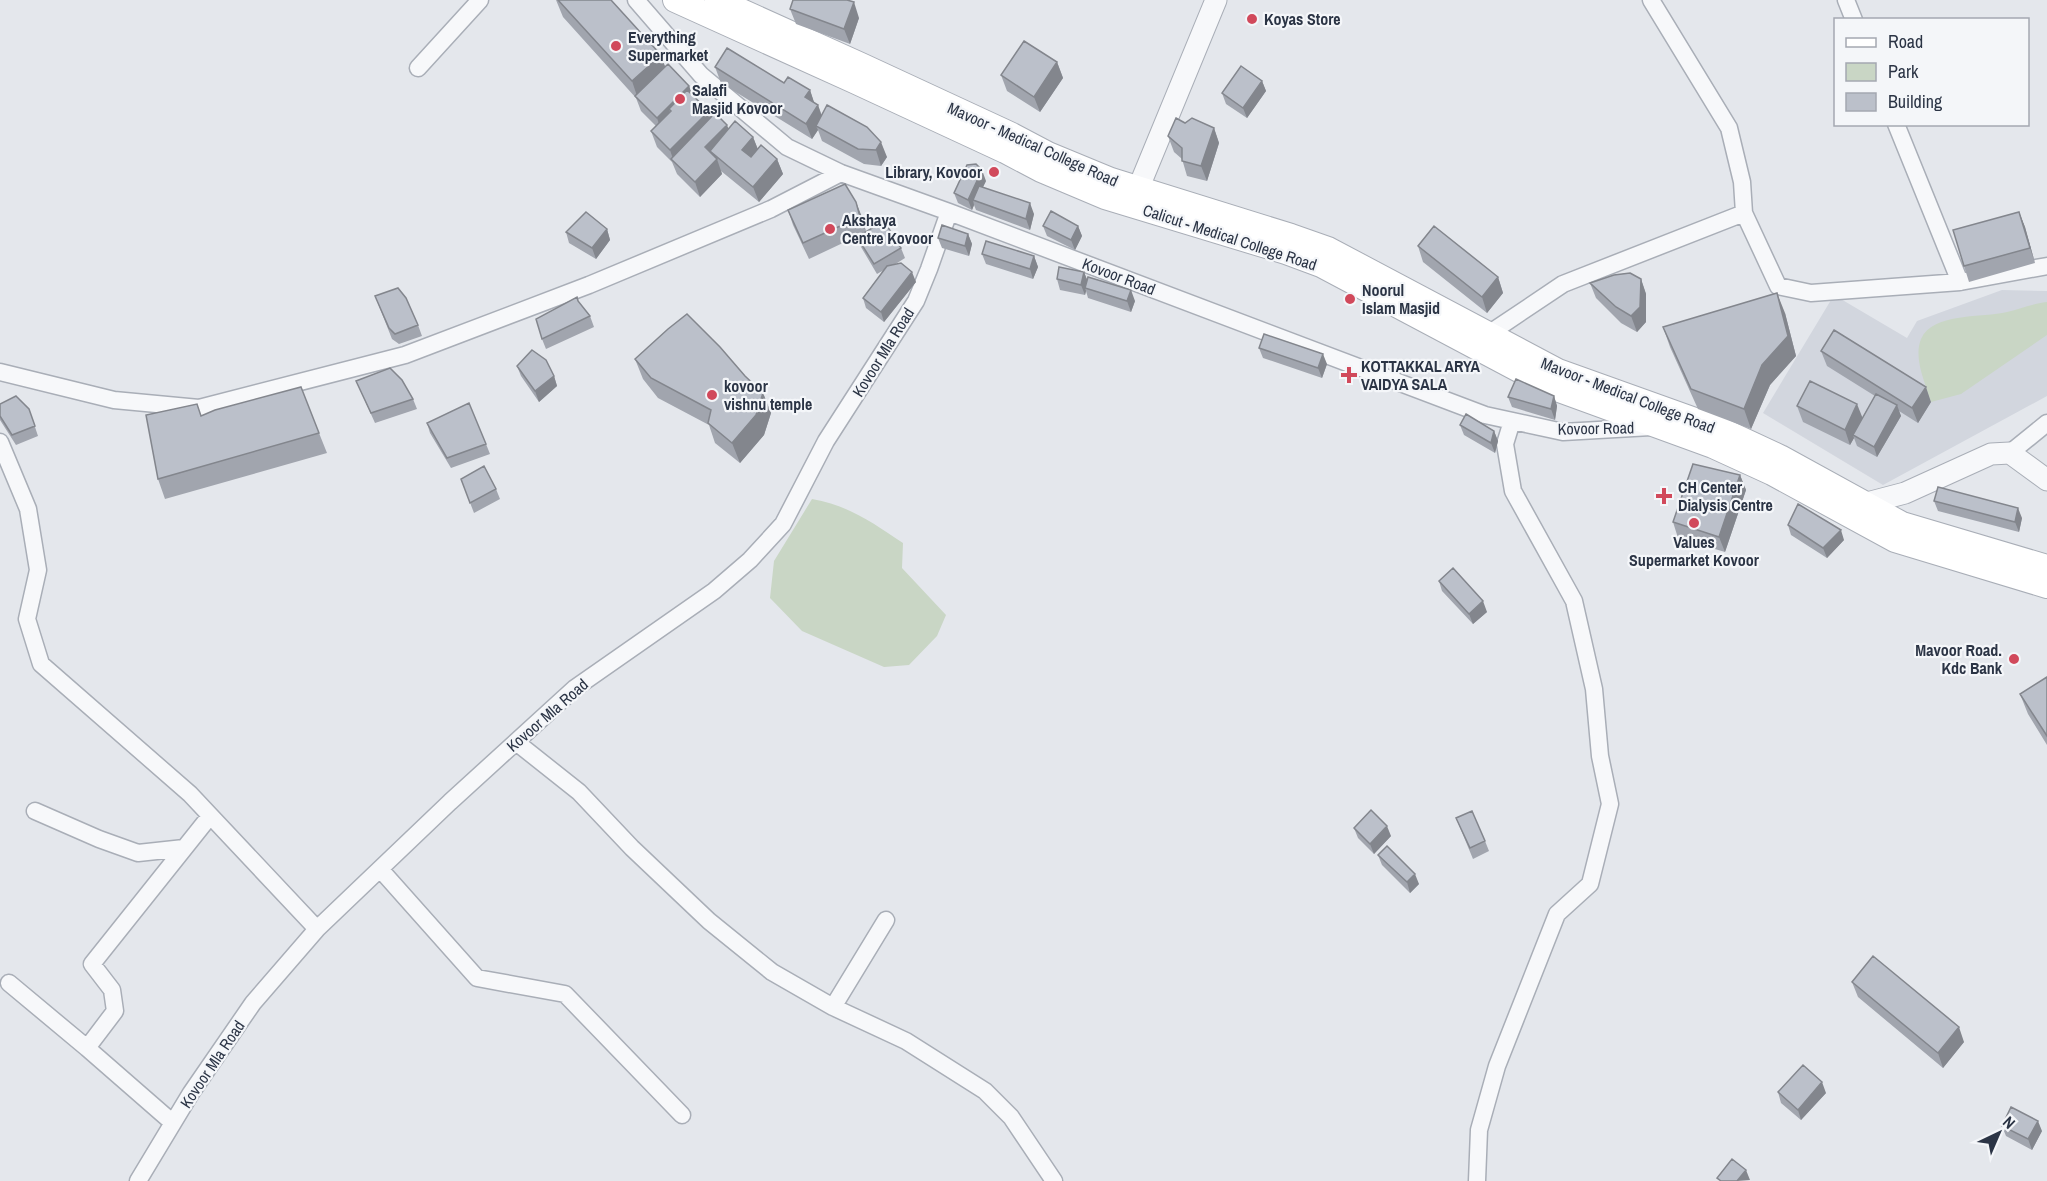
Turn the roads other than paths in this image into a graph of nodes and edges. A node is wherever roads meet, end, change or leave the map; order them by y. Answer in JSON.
{"nodes":[{"id":1,"x":480,"y":0,"type":"edge"},
{"id":2,"x":636,"y":0,"type":"edge"},
{"id":3,"x":675,"y":0,"type":"edge"},
{"id":4,"x":717,"y":0,"type":"edge"},
{"id":5,"x":1216,"y":0,"type":"edge"},
{"id":6,"x":1846,"y":0,"type":"edge"},
{"id":7,"x":1654,"y":1,"type":"edge"},
{"id":8,"x":1853,"y":18,"type":"edge"},
{"id":9,"x":418,"y":68,"type":"dead end"},
{"id":10,"x":1897,"y":126,"type":"edge"},
{"id":11,"x":841,"y":173,"type":"junction"},
{"id":12,"x":1137,"y":198,"type":"junction"},
{"id":13,"x":949,"y":212,"type":"junction"},
{"id":14,"x":1744,"y":213,"type":"junction"},
{"id":15,"x":1221,"y":225,"type":"junction"},
{"id":16,"x":2047,"y":266,"type":"edge"},
{"id":17,"x":1960,"y":282,"type":"junction"},
{"id":18,"x":1487,"y":335,"type":"junction"},
{"id":19,"x":0,"y":372,"type":"edge"},
{"id":20,"x":1669,"y":420,"type":"junction"},
{"id":21,"x":1512,"y":421,"type":"junction"},
{"id":22,"x":2047,"y":423,"type":"edge"},
{"id":23,"x":0,"y":442,"type":"edge"},
{"id":24,"x":2010,"y":453,"type":"junction"},
{"id":25,"x":2047,"y":480,"type":"edge"},
{"id":26,"x":1867,"y":503,"type":"junction"},
{"id":27,"x":2047,"y":567,"type":"edge"},
{"id":28,"x":2047,"y":586,"type":"edge"},
{"id":29,"x":516,"y":742,"type":"junction"},
{"id":30,"x":34,"y":811,"type":"dead end"},
{"id":31,"x":210,"y":816,"type":"junction"},
{"id":32,"x":184,"y":848,"type":"junction"},
{"id":33,"x":380,"y":869,"type":"junction"},
{"id":34,"x":886,"y":920,"type":"dead end"},
{"id":35,"x":317,"y":929,"type":"junction"},
{"id":36,"x":9,"y":983,"type":"dead end"},
{"id":37,"x":833,"y":1007,"type":"junction"},
{"id":38,"x":87,"y":1048,"type":"junction"},
{"id":39,"x":682,"y":1115,"type":"dead end"},
{"id":40,"x":173,"y":1123,"type":"junction"},
{"id":41,"x":138,"y":1181,"type":"edge"},
{"id":42,"x":1054,"y":1181,"type":"edge"},
{"id":43,"x":1477,"y":1181,"type":"edge"}],
"edges":[{"from":1,"to":9,"type":"street"},
{"from":2,"to":11,"type":"street","name":"Kovoor Road"},
{"from":3,"to":12,"type":"main road","name":"Calicut - Medical College Road"},
{"from":4,"to":12,"type":"main road","name":"Mavoor - Medical College Road"},
{"from":5,"to":12,"type":"street"},
{"from":6,"to":8,"type":"street"},
{"from":7,"to":14,"type":"street"},
{"from":10,"to":17,"type":"street"},
{"from":11,"to":13,"type":"street","name":"Kovoor Road"},
{"from":11,"to":19,"type":"street"},
{"from":12,"to":15,"type":"main road","name":"Mavoor - Medical College Road"},
{"from":13,"to":21,"type":"street","name":"Kovoor Road"},
{"from":13,"to":29,"type":"street","name":"Kovoor Mla Road"},
{"from":14,"to":17,"type":"street"},
{"from":14,"to":18,"type":"street"},
{"from":15,"to":18,"type":"main road","name":"Mavoor - Medical College Road"},
{"from":15,"to":20,"type":"main road","name":"Calicut - Medical College Road"},
{"from":16,"to":17,"type":"street"},
{"from":18,"to":20,"type":"main road","name":"Mavoor - Medical College Road"},
{"from":20,"to":21,"type":"street","name":"Kovoor Road"},
{"from":20,"to":26,"type":"main road","name":"Mavoor - Medical College Road"},
{"from":20,"to":28,"type":"main road","name":"Calicut - Medical College Road"},
{"from":21,"to":43,"type":"street"},
{"from":22,"to":24,"type":"street"},
{"from":23,"to":31,"type":"street"},
{"from":24,"to":25,"type":"street"},
{"from":24,"to":26,"type":"street"},
{"from":26,"to":27,"type":"main road","name":"Mavoor - Medical College Road"},
{"from":29,"to":33,"type":"street","name":"Kovoor Mla Road"},
{"from":29,"to":37,"type":"street"},
{"from":30,"to":32,"type":"street"},
{"from":31,"to":32,"type":"street"},
{"from":31,"to":35,"type":"street"},
{"from":32,"to":38,"type":"street"},
{"from":33,"to":35,"type":"street","name":"Kovoor Mla Road"},
{"from":33,"to":39,"type":"street"},
{"from":34,"to":37,"type":"street"},
{"from":35,"to":40,"type":"street","name":"Kovoor Mla Road"},
{"from":36,"to":38,"type":"street"},
{"from":37,"to":42,"type":"street"},
{"from":38,"to":40,"type":"street"},
{"from":40,"to":41,"type":"street","name":"Kovoor Mla Road"}]}
